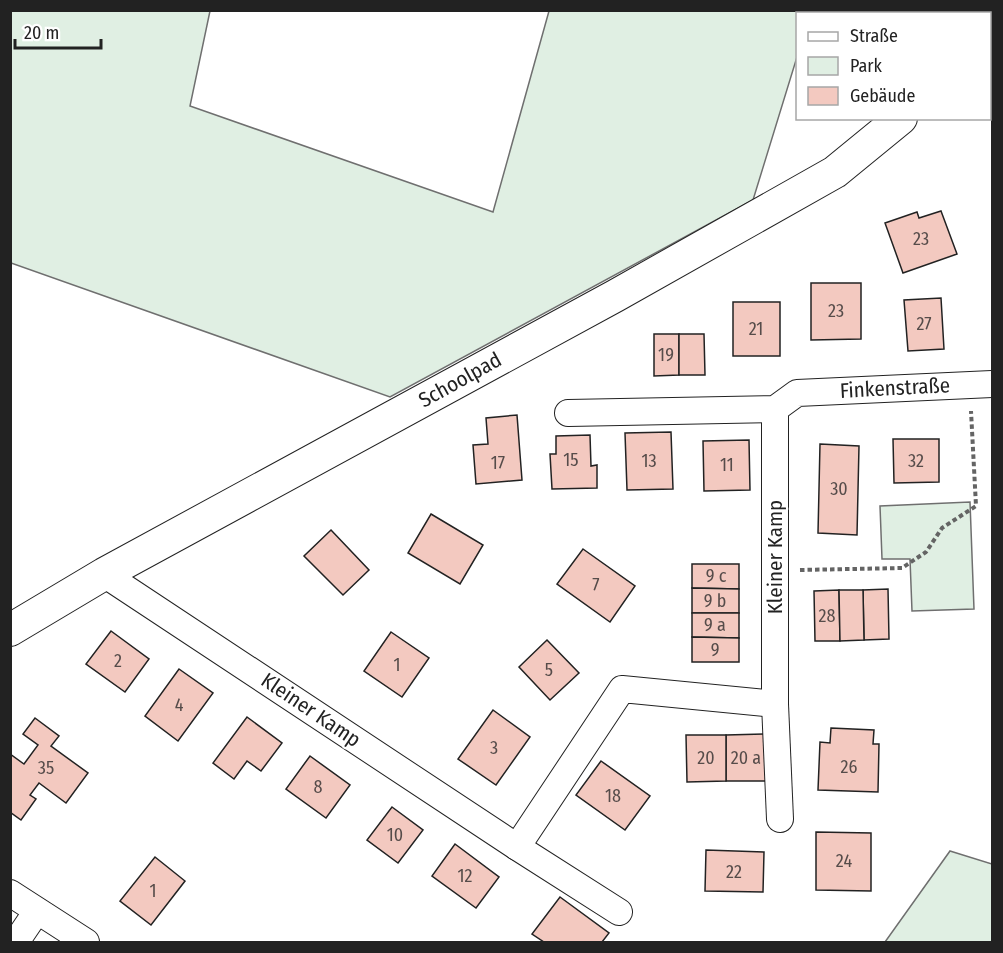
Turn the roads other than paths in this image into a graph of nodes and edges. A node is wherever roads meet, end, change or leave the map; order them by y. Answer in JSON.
{"nodes":[{"id":1,"x":899,"y":120,"type":"edge"},
{"id":2,"x":981,"y":384,"type":"edge"},
{"id":3,"x":775,"y":409,"type":"junction"},
{"id":4,"x":568,"y":413,"type":"dead end"},
{"id":5,"x":104,"y":574,"type":"junction"},
{"id":6,"x":10,"y":630,"type":"edge"},
{"id":7,"x":775,"y":704,"type":"junction"},
{"id":8,"x":780,"y":819,"type":"dead end"},
{"id":9,"x":517,"y":847,"type":"junction"},
{"id":10,"x":10,"y":893,"type":"edge"},
{"id":11,"x":37,"y":911,"type":"junction"},
{"id":12,"x":619,"y":912,"type":"dead end"},
{"id":13,"x":16,"y":942,"type":"edge"},
{"id":14,"x":86,"y":942,"type":"edge"}],
"edges":[{"from":1,"to":5,"type":"street","name":"Schoolpad"},
{"from":2,"to":3,"type":"street","name":"Finkenstraße"},
{"from":3,"to":4,"type":"street"},
{"from":3,"to":7,"type":"street","name":"Kleiner Kamp"},
{"from":5,"to":6,"type":"street","name":"Schoolpad"},
{"from":5,"to":9,"type":"street","name":"Kleiner Kamp"},
{"from":7,"to":8,"type":"street","name":"Kleiner Kamp"},
{"from":7,"to":9,"type":"street"},
{"from":9,"to":12,"type":"street","name":"Kleiner Kamp"},
{"from":10,"to":11,"type":"street"},
{"from":11,"to":13,"type":"street"},
{"from":11,"to":14,"type":"street"}]}
